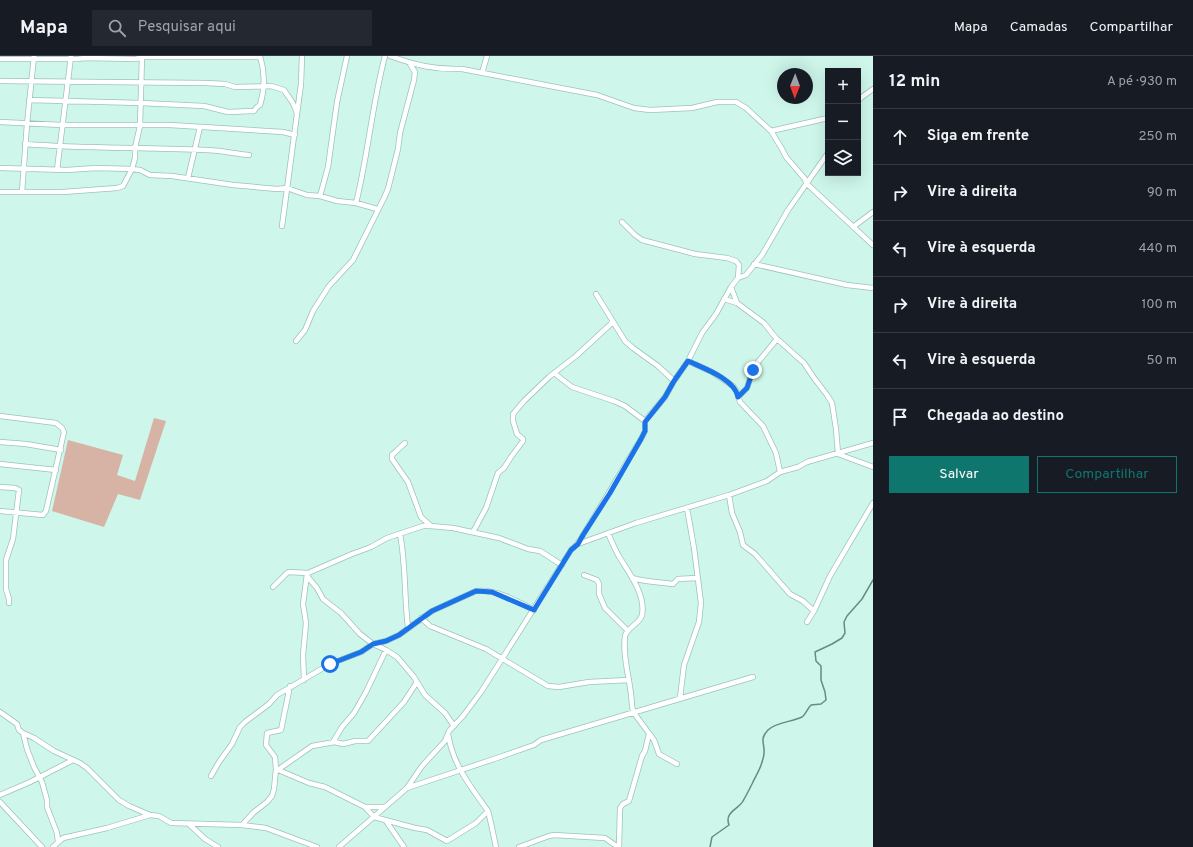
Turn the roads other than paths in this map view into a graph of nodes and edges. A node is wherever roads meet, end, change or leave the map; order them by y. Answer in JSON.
{"nodes":[{"id":1,"x":260,"y":56,"type":"edge"},
{"id":2,"x":302,"y":56,"type":"edge"},
{"id":3,"x":347,"y":56,"type":"edge"},
{"id":4,"x":385,"y":56,"type":"edge"},
{"id":5,"x":390,"y":56,"type":"edge"},
{"id":6,"x":487,"y":56,"type":"edge"},
{"id":7,"x":142,"y":57,"type":"edge"},
{"id":8,"x":34,"y":58,"type":"edge"},
{"id":9,"x":70,"y":58,"type":"edge"},
{"id":10,"x":0,"y":59,"type":"edge"},
{"id":11,"x":410,"y":64,"type":"junction"},
{"id":12,"x":482,"y":73,"type":"junction"},
{"id":13,"x":0,"y":81,"type":"edge"},
{"id":14,"x":32,"y":81,"type":"junction"},
{"id":15,"x":68,"y":82,"type":"junction"},
{"id":16,"x":142,"y":82,"type":"junction"},
{"id":17,"x":264,"y":87,"type":"junction"},
{"id":18,"x":873,"y":89,"type":"edge"},
{"id":19,"x":861,"y":98,"type":"edge"},
{"id":20,"x":29,"y":100,"type":"junction"},
{"id":21,"x":66,"y":101,"type":"junction"},
{"id":22,"x":141,"y":102,"type":"junction"},
{"id":23,"x":297,"y":114,"type":"junction"},
{"id":24,"x":825,"y":119,"type":"edge"},
{"id":25,"x":0,"y":122,"type":"edge"},
{"id":26,"x":26,"y":124,"type":"junction"},
{"id":27,"x":62,"y":125,"type":"junction"},
{"id":28,"x":140,"y":126,"type":"junction"},
{"id":29,"x":200,"y":127,"type":"junction"},
{"id":30,"x":771,"y":131,"type":"junction"},
{"id":31,"x":295,"y":135,"type":"junction"},
{"id":32,"x":25,"y":144,"type":"junction"},
{"id":33,"x":60,"y":147,"type":"junction"},
{"id":34,"x":135,"y":148,"type":"junction"},
{"id":35,"x":195,"y":150,"type":"junction"},
{"id":36,"x":249,"y":155,"type":"dead end"},
{"id":37,"x":825,"y":157,"type":"edge"},
{"id":38,"x":0,"y":168,"type":"edge"},
{"id":39,"x":23,"y":169,"type":"junction"},
{"id":40,"x":132,"y":169,"type":"junction"},
{"id":41,"x":57,"y":170,"type":"junction"},
{"id":42,"x":188,"y":178,"type":"junction"},
{"id":43,"x":806,"y":183,"type":"junction"},
{"id":44,"x":287,"y":188,"type":"junction"},
{"id":45,"x":0,"y":192,"type":"edge"},
{"id":46,"x":22,"y":192,"type":"junction"},
{"id":47,"x":320,"y":196,"type":"junction"},
{"id":48,"x":356,"y":203,"type":"junction"},
{"id":49,"x":377,"y":209,"type":"junction"},
{"id":50,"x":873,"y":212,"type":"edge"},
{"id":51,"x":622,"y":222,"type":"dead end"},
{"id":52,"x":282,"y":226,"type":"dead end"},
{"id":53,"x":853,"y":227,"type":"junction"},
{"id":54,"x":873,"y":245,"type":"edge"},
{"id":55,"x":754,"y":264,"type":"junction"},
{"id":56,"x":738,"y":278,"type":"junction"},
{"id":57,"x":731,"y":287,"type":"junction"},
{"id":58,"x":873,"y":288,"type":"edge"},
{"id":59,"x":596,"y":294,"type":"dead end"},
{"id":60,"x":724,"y":299,"type":"junction"},
{"id":61,"x":738,"y":303,"type":"junction"},
{"id":62,"x":613,"y":322,"type":"junction"},
{"id":63,"x":777,"y":339,"type":"junction"},
{"id":64,"x":296,"y":340,"type":"dead end"},
{"id":65,"x":688,"y":361,"type":"junction"},
{"id":66,"x":554,"y":373,"type":"junction"},
{"id":67,"x":674,"y":381,"type":"junction"},
{"id":68,"x":738,"y":397,"type":"junction"},
{"id":69,"x":0,"y":416,"type":"edge"},
{"id":70,"x":645,"y":422,"type":"junction"},
{"id":71,"x":0,"y":442,"type":"edge"},
{"id":72,"x":405,"y":442,"type":"dead end"},
{"id":73,"x":873,"y":443,"type":"edge"},
{"id":74,"x":61,"y":450,"type":"junction"},
{"id":75,"x":838,"y":454,"type":"junction"},
{"id":76,"x":0,"y":464,"type":"edge"},
{"id":77,"x":873,"y":467,"type":"edge"},
{"id":78,"x":56,"y":470,"type":"junction"},
{"id":79,"x":780,"y":472,"type":"junction"},
{"id":80,"x":0,"y":487,"type":"edge"},
{"id":81,"x":729,"y":495,"type":"junction"},
{"id":82,"x":873,"y":503,"type":"edge"},
{"id":83,"x":687,"y":508,"type":"junction"},
{"id":84,"x":0,"y":511,"type":"edge"},
{"id":85,"x":16,"y":513,"type":"junction"},
{"id":86,"x":431,"y":526,"type":"junction"},
{"id":87,"x":473,"y":532,"type":"junction"},
{"id":88,"x":608,"y":533,"type":"junction"},
{"id":89,"x":400,"y":534,"type":"junction"},
{"id":90,"x":578,"y":544,"type":"junction"},
{"id":91,"x":0,"y":559,"type":"edge"},
{"id":92,"x":6,"y":560,"type":"junction"},
{"id":93,"x":562,"y":565,"type":"junction"},
{"id":94,"x":308,"y":574,"type":"junction"},
{"id":95,"x":584,"y":575,"type":"dead end"},
{"id":96,"x":632,"y":578,"type":"junction"},
{"id":97,"x":697,"y":578,"type":"junction"},
{"id":98,"x":273,"y":587,"type":"dead end"},
{"id":99,"x":9,"y":603,"type":"dead end"},
{"id":100,"x":534,"y":610,"type":"junction"},
{"id":101,"x":814,"y":611,"type":"junction"},
{"id":102,"x":421,"y":618,"type":"junction"},
{"id":103,"x":807,"y":622,"type":"dead end"},
{"id":104,"x":408,"y":628,"type":"junction"},
{"id":105,"x":628,"y":631,"type":"junction"},
{"id":106,"x":373,"y":644,"type":"junction"},
{"id":107,"x":386,"y":650,"type":"junction"},
{"id":108,"x":503,"y":659,"type":"junction"},
{"id":109,"x":753,"y":677,"type":"dead end"},
{"id":110,"x":304,"y":680,"type":"junction"},
{"id":111,"x":629,"y":680,"type":"junction"},
{"id":112,"x":417,"y":682,"type":"junction"},
{"id":113,"x":290,"y":686,"type":"junction"},
{"id":114,"x":680,"y":698,"type":"junction"},
{"id":115,"x":0,"y":712,"type":"edge"},
{"id":116,"x":634,"y":713,"type":"junction"},
{"id":117,"x":454,"y":726,"type":"junction"},
{"id":118,"x":23,"y":733,"type":"junction"},
{"id":119,"x":448,"y":734,"type":"junction"},
{"id":120,"x":649,"y":734,"type":"junction"},
{"id":121,"x":333,"y":742,"type":"junction"},
{"id":122,"x":72,"y":760,"type":"junction"},
{"id":123,"x":677,"y":764,"type":"dead end"},
{"id":124,"x":278,"y":769,"type":"junction"},
{"id":125,"x":460,"y":770,"type":"junction"},
{"id":126,"x":38,"y":776,"type":"junction"},
{"id":127,"x":210,"y":776,"type":"dead end"},
{"id":128,"x":407,"y":788,"type":"junction"},
{"id":129,"x":0,"y":795,"type":"edge"},
{"id":130,"x":0,"y":802,"type":"edge"},
{"id":131,"x":365,"y":807,"type":"junction"},
{"id":132,"x":384,"y":807,"type":"junction"},
{"id":133,"x":488,"y":811,"type":"junction"},
{"id":134,"x":150,"y":815,"type":"junction"},
{"id":135,"x":374,"y":817,"type":"junction"},
{"id":136,"x":385,"y":820,"type":"junction"},
{"id":137,"x":189,"y":824,"type":"junction"},
{"id":138,"x":242,"y":825,"type":"junction"},
{"id":139,"x":58,"y":842,"type":"junction"},
{"id":140,"x":42,"y":847,"type":"edge"},
{"id":141,"x":53,"y":847,"type":"edge"},
{"id":142,"x":218,"y":847,"type":"edge"},
{"id":143,"x":317,"y":847,"type":"edge"},
{"id":144,"x":339,"y":847,"type":"edge"},
{"id":145,"x":404,"y":847,"type":"edge"},
{"id":146,"x":496,"y":847,"type":"edge"},
{"id":147,"x":519,"y":847,"type":"edge"},
{"id":148,"x":618,"y":847,"type":"edge"}],
"edges":[{"from":1,"to":7,"type":"street"},
{"from":1,"to":17,"type":"street"},
{"from":2,"to":23,"type":"street"},
{"from":3,"to":47,"type":"street"},
{"from":4,"to":48,"type":"street"},
{"from":5,"to":11,"type":"street"},
{"from":6,"to":12,"type":"street"},
{"from":7,"to":9,"type":"street"},
{"from":7,"to":16,"type":"street"},
{"from":8,"to":9,"type":"street"},
{"from":8,"to":10,"type":"street"},
{"from":8,"to":14,"type":"street"},
{"from":9,"to":15,"type":"street"},
{"from":11,"to":12,"type":"street"},
{"from":11,"to":49,"type":"street"},
{"from":12,"to":30,"type":"street"},
{"from":13,"to":14,"type":"street"},
{"from":14,"to":15,"type":"street"},
{"from":14,"to":20,"type":"street"},
{"from":15,"to":16,"type":"street"},
{"from":15,"to":21,"type":"street"},
{"from":16,"to":17,"type":"street"},
{"from":16,"to":22,"type":"street"},
{"from":17,"to":22,"type":"street"},
{"from":17,"to":23,"type":"street"},
{"from":18,"to":19,"type":"street"},
{"from":20,"to":21,"type":"street"},
{"from":20,"to":26,"type":"street"},
{"from":21,"to":22,"type":"street"},
{"from":21,"to":27,"type":"street"},
{"from":22,"to":28,"type":"street"},
{"from":23,"to":31,"type":"street"},
{"from":24,"to":30,"type":"street"},
{"from":25,"to":26,"type":"street"},
{"from":26,"to":27,"type":"street"},
{"from":26,"to":32,"type":"street"},
{"from":27,"to":28,"type":"street"},
{"from":27,"to":33,"type":"street"},
{"from":28,"to":29,"type":"street"},
{"from":28,"to":34,"type":"street"},
{"from":29,"to":31,"type":"street"},
{"from":29,"to":35,"type":"street"},
{"from":30,"to":43,"type":"street"},
{"from":31,"to":44,"type":"street"},
{"from":32,"to":33,"type":"street"},
{"from":32,"to":39,"type":"street"},
{"from":33,"to":34,"type":"street"},
{"from":33,"to":41,"type":"street"},
{"from":34,"to":35,"type":"street"},
{"from":34,"to":40,"type":"street"},
{"from":35,"to":36,"type":"street"},
{"from":35,"to":42,"type":"street"},
{"from":37,"to":43,"type":"street"},
{"from":38,"to":39,"type":"street"},
{"from":39,"to":41,"type":"street"},
{"from":39,"to":46,"type":"street"},
{"from":40,"to":41,"type":"street"},
{"from":40,"to":42,"type":"street"},
{"from":40,"to":46,"type":"street"},
{"from":42,"to":44,"type":"street"},
{"from":43,"to":53,"type":"street"},
{"from":43,"to":55,"type":"street"},
{"from":44,"to":47,"type":"street"},
{"from":44,"to":52,"type":"street"},
{"from":45,"to":46,"type":"street"},
{"from":47,"to":48,"type":"street"},
{"from":48,"to":49,"type":"street"},
{"from":49,"to":64,"type":"street"},
{"from":50,"to":53,"type":"street"},
{"from":51,"to":56,"type":"street"},
{"from":53,"to":54,"type":"street"},
{"from":55,"to":56,"type":"street"},
{"from":55,"to":58,"type":"street"},
{"from":56,"to":57,"type":"street"},
{"from":57,"to":60,"type":"street"},
{"from":57,"to":61,"type":"street"},
{"from":59,"to":62,"type":"street"},
{"from":60,"to":61,"type":"street"},
{"from":60,"to":65,"type":"street"},
{"from":61,"to":63,"type":"street"},
{"from":62,"to":66,"type":"street"},
{"from":62,"to":67,"type":"street"},
{"from":63,"to":68,"type":"street"},
{"from":63,"to":75,"type":"street"},
{"from":65,"to":67,"type":"street"},
{"from":65,"to":68,"type":"street"},
{"from":66,"to":70,"type":"street"},
{"from":66,"to":87,"type":"street"},
{"from":67,"to":70,"type":"street"},
{"from":68,"to":79,"type":"street"},
{"from":69,"to":74,"type":"street"},
{"from":70,"to":90,"type":"street"},
{"from":71,"to":74,"type":"street"},
{"from":72,"to":86,"type":"street"},
{"from":73,"to":75,"type":"street"},
{"from":74,"to":78,"type":"street"},
{"from":75,"to":77,"type":"street"},
{"from":75,"to":79,"type":"street"},
{"from":76,"to":78,"type":"street"},
{"from":78,"to":85,"type":"street"},
{"from":79,"to":81,"type":"street"},
{"from":80,"to":85,"type":"street"},
{"from":81,"to":83,"type":"street"},
{"from":81,"to":101,"type":"street"},
{"from":82,"to":101,"type":"street"},
{"from":83,"to":88,"type":"street"},
{"from":83,"to":97,"type":"street"},
{"from":84,"to":85,"type":"street"},
{"from":85,"to":92,"type":"street"},
{"from":86,"to":87,"type":"street"},
{"from":86,"to":89,"type":"street"},
{"from":87,"to":93,"type":"street"},
{"from":88,"to":90,"type":"street"},
{"from":88,"to":96,"type":"street"},
{"from":89,"to":94,"type":"street"},
{"from":89,"to":104,"type":"street"},
{"from":90,"to":93,"type":"street"},
{"from":91,"to":92,"type":"street"},
{"from":92,"to":99,"type":"street"},
{"from":93,"to":100,"type":"street"},
{"from":94,"to":98,"type":"street"},
{"from":94,"to":106,"type":"street"},
{"from":94,"to":110,"type":"street"},
{"from":95,"to":105,"type":"street"},
{"from":96,"to":97,"type":"street"},
{"from":96,"to":105,"type":"street"},
{"from":97,"to":114,"type":"street"},
{"from":100,"to":102,"type":"street"},
{"from":100,"to":108,"type":"street"},
{"from":101,"to":103,"type":"street"},
{"from":102,"to":104,"type":"street"},
{"from":102,"to":108,"type":"street"},
{"from":104,"to":106,"type":"street"},
{"from":105,"to":111,"type":"street"},
{"from":106,"to":107,"type":"street"},
{"from":106,"to":110,"type":"street"},
{"from":107,"to":112,"type":"street"},
{"from":107,"to":121,"type":"street"},
{"from":108,"to":111,"type":"street"},
{"from":108,"to":117,"type":"street"},
{"from":109,"to":114,"type":"street"},
{"from":110,"to":113,"type":"street"},
{"from":111,"to":116,"type":"street"},
{"from":112,"to":117,"type":"street"},
{"from":112,"to":121,"type":"street"},
{"from":113,"to":124,"type":"street"},
{"from":113,"to":127,"type":"street"},
{"from":114,"to":116,"type":"street"},
{"from":115,"to":118,"type":"street"},
{"from":116,"to":120,"type":"street"},
{"from":116,"to":125,"type":"street"},
{"from":117,"to":119,"type":"street"},
{"from":118,"to":122,"type":"street"},
{"from":118,"to":126,"type":"street"},
{"from":119,"to":125,"type":"street"},
{"from":119,"to":128,"type":"street"},
{"from":120,"to":123,"type":"street"},
{"from":120,"to":148,"type":"street"},
{"from":121,"to":124,"type":"street"},
{"from":122,"to":126,"type":"street"},
{"from":122,"to":134,"type":"street"},
{"from":124,"to":131,"type":"street"},
{"from":124,"to":138,"type":"street"},
{"from":125,"to":128,"type":"street"},
{"from":125,"to":133,"type":"street"},
{"from":126,"to":129,"type":"street"},
{"from":126,"to":139,"type":"street"},
{"from":128,"to":132,"type":"street"},
{"from":130,"to":140,"type":"street"},
{"from":131,"to":132,"type":"street"},
{"from":131,"to":135,"type":"street"},
{"from":132,"to":135,"type":"street"},
{"from":133,"to":136,"type":"street"},
{"from":133,"to":146,"type":"street"},
{"from":134,"to":137,"type":"street"},
{"from":134,"to":139,"type":"street"},
{"from":135,"to":136,"type":"street"},
{"from":135,"to":144,"type":"street"},
{"from":136,"to":145,"type":"street"},
{"from":137,"to":138,"type":"street"},
{"from":137,"to":142,"type":"street"},
{"from":138,"to":143,"type":"street"},
{"from":139,"to":141,"type":"street"},
{"from":147,"to":148,"type":"street"}]}
